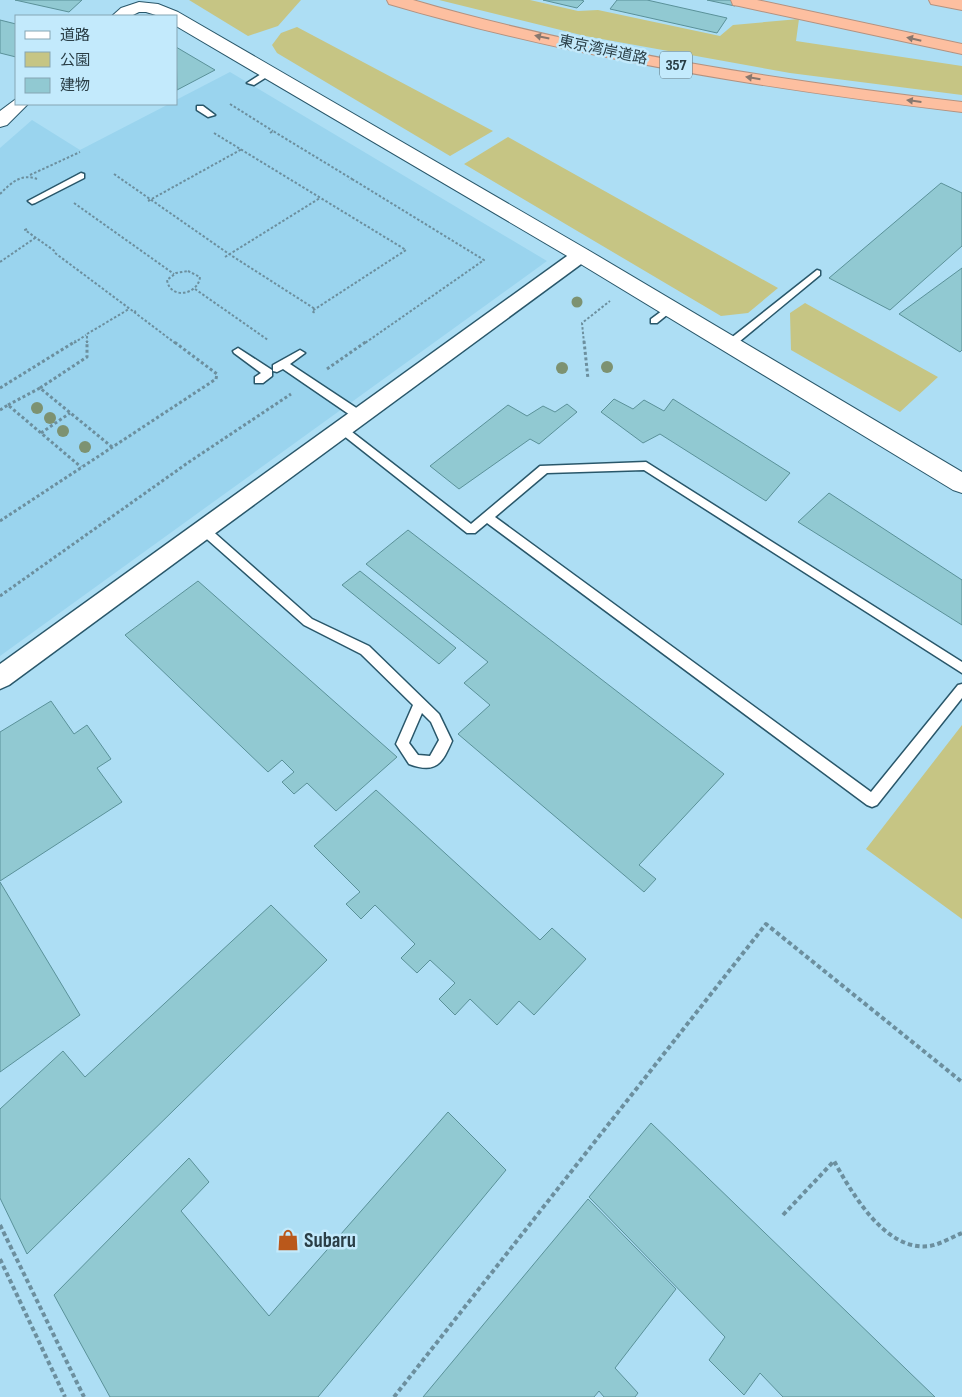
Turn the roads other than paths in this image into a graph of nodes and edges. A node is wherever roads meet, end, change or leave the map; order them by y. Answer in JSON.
{"nodes":[{"id":1,"x":395,"y":0,"type":"edge"},
{"id":2,"x":739,"y":0,"type":"edge"},
{"id":3,"x":772,"y":0,"type":"edge"},
{"id":4,"x":937,"y":0,"type":"edge"},
{"id":5,"x":962,"y":5,"type":"edge"},
{"id":6,"x":122,"y":15,"type":"edge"},
{"id":7,"x":170,"y":15,"type":"edge"},
{"id":8,"x":178,"y":20,"type":"edge"},
{"id":9,"x":866,"y":28,"type":"junction"},
{"id":10,"x":962,"y":49,"type":"edge"},
{"id":11,"x":269,"y":73,"type":"junction"},
{"id":12,"x":251,"y":83,"type":"dead end"},
{"id":13,"x":19,"y":105,"type":"edge"},
{"id":14,"x":962,"y":107,"type":"edge"},
{"id":15,"x":200,"y":108,"type":"dead end"},
{"id":16,"x":211,"y":115,"type":"dead end"},
{"id":17,"x":0,"y":121,"type":"edge"},
{"id":18,"x":80,"y":176,"type":"dead end"},
{"id":19,"x":32,"y":204,"type":"dead end"},
{"id":20,"x":581,"y":255,"type":"junction"},
{"id":21,"x":817,"y":273,"type":"dead end"},
{"id":22,"x":730,"y":344,"type":"junction"},
{"id":23,"x":238,"y":351,"type":"dead end"},
{"id":24,"x":300,"y":353,"type":"dead end"},
{"id":25,"x":283,"y":364,"type":"junction"},
{"id":26,"x":268,"y":373,"type":"junction"},
{"id":27,"x":259,"y":380,"type":"dead end"},
{"id":28,"x":351,"y":422,"type":"junction"},
{"id":29,"x":962,"y":484,"type":"edge"},
{"id":30,"x":486,"y":517,"type":"junction"},
{"id":31,"x":204,"y":530,"type":"junction"},
{"id":32,"x":962,"y":668,"type":"edge"},
{"id":33,"x":0,"y":678,"type":"edge"},
{"id":34,"x":962,"y":689,"type":"edge"},
{"id":35,"x":420,"y":703,"type":"junction"}],
"edges":[{"from":14,"to":1,"type":"highway","name":"東京湾岸道路","number":"357","one_way":true},
{"from":2,"to":9,"type":"highway"},
{"from":3,"to":9,"type":"highway"},
{"from":4,"to":5,"type":"highway"},
{"from":6,"to":7,"type":"street"},
{"from":8,"to":11,"type":"street"},
{"from":10,"to":9,"type":"highway","one_way":true},
{"from":11,"to":12,"type":"lane"},
{"from":11,"to":20,"type":"street"},
{"from":13,"to":17,"type":"street"},
{"from":15,"to":16,"type":"lane"},
{"from":18,"to":19,"type":"lane"},
{"from":20,"to":22,"type":"street"},
{"from":20,"to":28,"type":"street"},
{"from":21,"to":22,"type":"lane"},
{"from":22,"to":29,"type":"street"},
{"from":23,"to":26,"type":"lane"},
{"from":24,"to":25,"type":"lane"},
{"from":25,"to":26,"type":"lane"},
{"from":25,"to":28,"type":"lane"},
{"from":26,"to":27,"type":"lane"},
{"from":28,"to":30,"type":"lane"},
{"from":28,"to":31,"type":"street"},
{"from":30,"to":32,"type":"lane"},
{"from":30,"to":34,"type":"lane"},
{"from":31,"to":33,"type":"street"},
{"from":31,"to":35,"type":"lane"},
{"from":35,"to":35,"type":"lane"}]}
